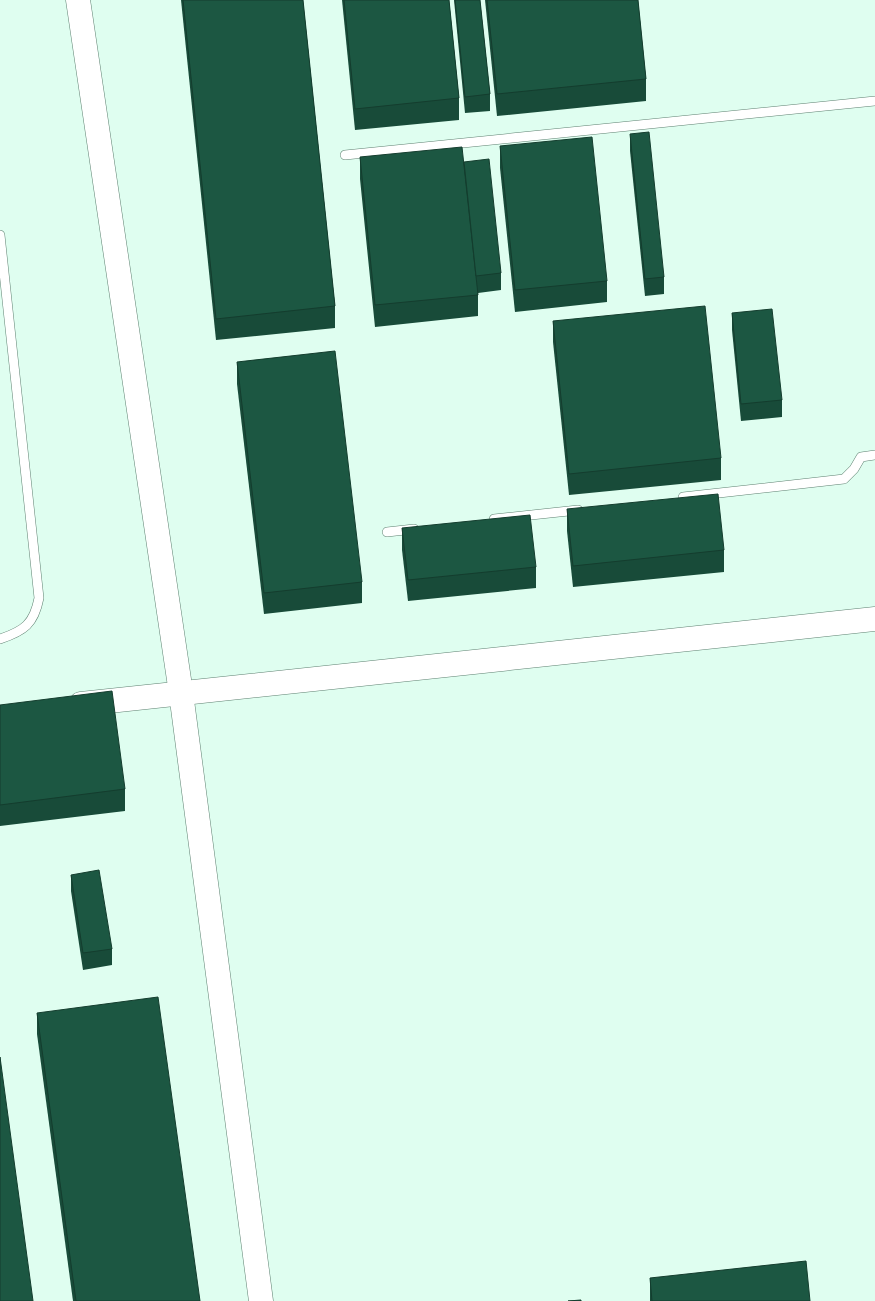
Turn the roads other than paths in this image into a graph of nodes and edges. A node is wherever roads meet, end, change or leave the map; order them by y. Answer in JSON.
{"nodes":[{"id":1,"x":78,"y":0,"type":"edge"},
{"id":2,"x":875,"y":101,"type":"edge"},
{"id":3,"x":344,"y":155,"type":"dead end"},
{"id":4,"x":0,"y":235,"type":"edge"},
{"id":5,"x":875,"y":455,"type":"edge"},
{"id":6,"x":675,"y":498,"type":"edge"},
{"id":7,"x":586,"y":509,"type":"edge"},
{"id":8,"x":486,"y":520,"type":"edge"},
{"id":9,"x":427,"y":527,"type":"edge"},
{"id":10,"x":387,"y":532,"type":"dead end"},
{"id":11,"x":875,"y":619,"type":"edge"},
{"id":12,"x":0,"y":639,"type":"edge"},
{"id":13,"x":180,"y":693,"type":"junction"},
{"id":14,"x":57,"y":706,"type":"edge"},
{"id":15,"x":261,"y":1301,"type":"edge"}],
"edges":[{"from":1,"to":13,"type":"street"},
{"from":2,"to":3,"type":"lane"},
{"from":4,"to":12,"type":"lane"},
{"from":5,"to":6,"type":"lane"},
{"from":7,"to":8,"type":"lane"},
{"from":9,"to":10,"type":"lane"},
{"from":11,"to":13,"type":"street"},
{"from":13,"to":14,"type":"street"},
{"from":13,"to":15,"type":"street"}]}
